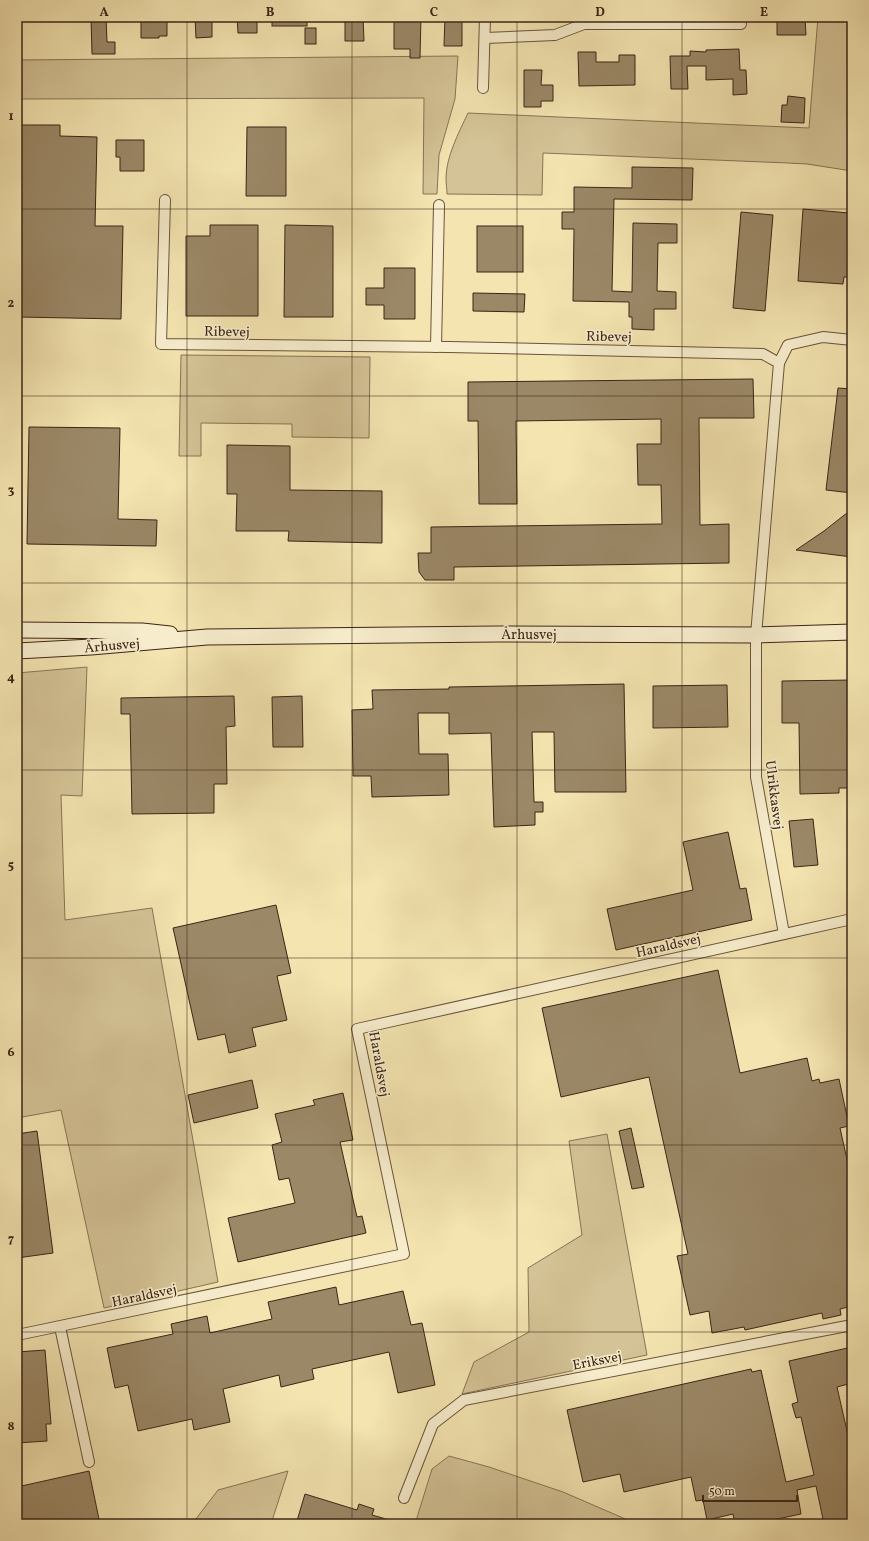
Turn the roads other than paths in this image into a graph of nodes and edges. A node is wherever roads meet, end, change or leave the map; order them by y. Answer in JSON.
{"nodes":[{"id":1,"x":485,"y":17,"type":"edge"},
{"id":2,"x":741,"y":24,"type":"dead end"},
{"id":3,"x":485,"y":38,"type":"junction"},
{"id":4,"x":483,"y":88,"type":"dead end"},
{"id":5,"x":165,"y":200,"type":"dead end"},
{"id":6,"x":439,"y":205,"type":"dead end"},
{"id":7,"x":852,"y":340,"type":"edge"},
{"id":8,"x":436,"y":347,"type":"junction"},
{"id":9,"x":779,"y":363,"type":"junction"},
{"id":10,"x":17,"y":630,"type":"edge"},
{"id":11,"x":77,"y":630,"type":"junction"},
{"id":12,"x":852,"y":632,"type":"edge"},
{"id":13,"x":756,"y":635,"type":"junction"},
{"id":14,"x":17,"y":636,"type":"edge"},
{"id":15,"x":207,"y":637,"type":"junction"},
{"id":16,"x":17,"y":652,"type":"edge"},
{"id":17,"x":852,"y":919,"type":"edge"},
{"id":18,"x":784,"y":934,"type":"junction"},
{"id":19,"x":852,"y":1325,"type":"edge"},
{"id":20,"x":60,"y":1326,"type":"junction"},
{"id":21,"x":22,"y":1334,"type":"dead end"},
{"id":22,"x":89,"y":1462,"type":"dead end"},
{"id":23,"x":404,"y":1498,"type":"dead end"}],
"edges":[{"from":1,"to":3,"type":"street"},
{"from":2,"to":3,"type":"street"},
{"from":3,"to":4,"type":"street"},
{"from":5,"to":8,"type":"street","name":"Ribevej"},
{"from":6,"to":8,"type":"street"},
{"from":7,"to":9,"type":"street"},
{"from":8,"to":9,"type":"street","name":"Ribevej"},
{"from":9,"to":13,"type":"street"},
{"from":10,"to":11,"type":"main road","name":"Århusvej"},
{"from":11,"to":14,"type":"main road"},
{"from":11,"to":15,"type":"main road","name":"Århusvej"},
{"from":12,"to":13,"type":"main road","name":"Århusvej"},
{"from":13,"to":15,"type":"main road","name":"Århusvej"},
{"from":13,"to":18,"type":"street","name":"Ulrikkasvej"},
{"from":15,"to":16,"type":"main road","name":"Århusvej"},
{"from":17,"to":18,"type":"street","name":"Haraldsvej"},
{"from":18,"to":20,"type":"street","name":"Haraldsvej"},
{"from":19,"to":23,"type":"street","name":"Eriksvej"},
{"from":20,"to":21,"type":"street","name":"Haraldsvej"},
{"from":20,"to":22,"type":"street"}]}
